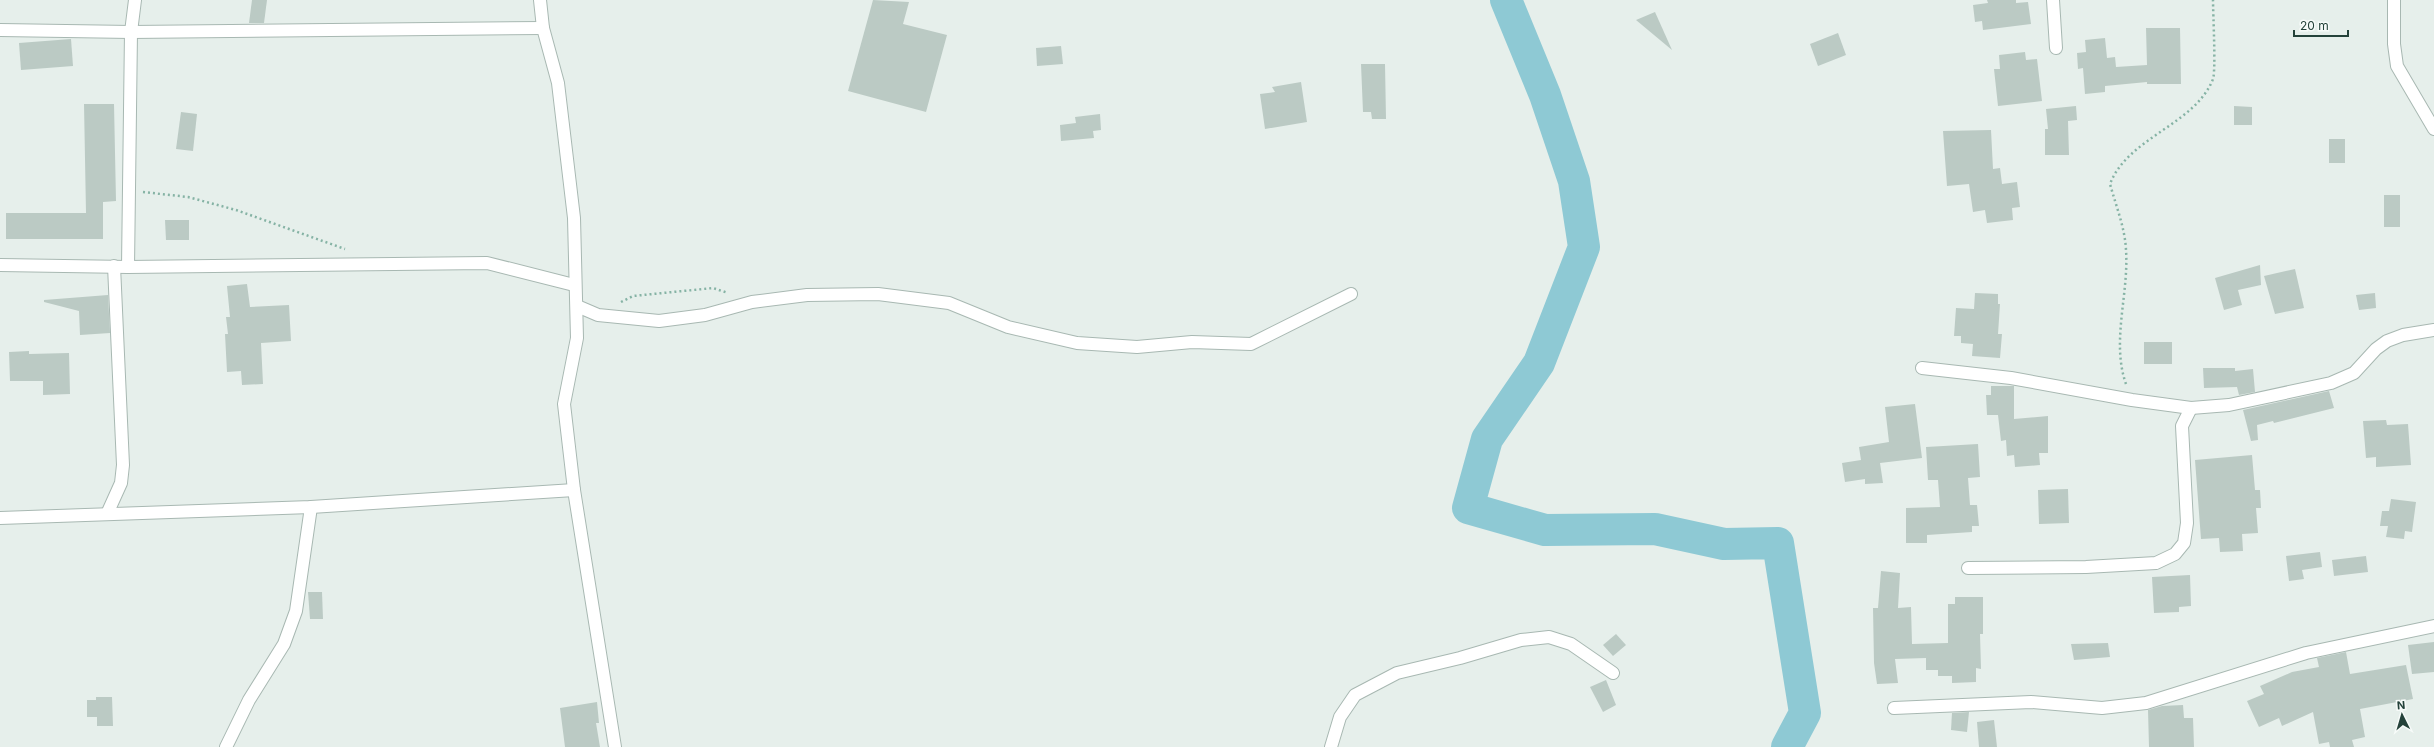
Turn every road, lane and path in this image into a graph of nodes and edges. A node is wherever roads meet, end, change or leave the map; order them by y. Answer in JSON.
{"nodes":[{"id":1,"x":135,"y":0,"type":"edge"},
{"id":2,"x":540,"y":0,"type":"edge"},
{"id":3,"x":2053,"y":0,"type":"edge"},
{"id":4,"x":2213,"y":0,"type":"edge"},
{"id":5,"x":2394,"y":0,"type":"edge"},
{"id":6,"x":543,"y":28,"type":"junction"},
{"id":7,"x":0,"y":30,"type":"edge"},
{"id":8,"x":131,"y":32,"type":"junction"},
{"id":9,"x":2056,"y":48,"type":"dead end"},
{"id":10,"x":2434,"y":129,"type":"edge"},
{"id":11,"x":128,"y":191,"type":"junction"},
{"id":12,"x":350,"y":250,"type":"dead end"},
{"id":13,"x":0,"y":264,"type":"edge"},
{"id":14,"x":114,"y":266,"type":"junction"},
{"id":15,"x":128,"y":267,"type":"junction"},
{"id":16,"x":574,"y":285,"type":"junction"},
{"id":17,"x":1351,"y":294,"type":"dead end"},
{"id":18,"x":752,"y":302,"type":"junction"},
{"id":19,"x":577,"y":306,"type":"junction"},
{"id":20,"x":598,"y":315,"type":"junction"},
{"id":21,"x":2434,"y":330,"type":"edge"},
{"id":22,"x":1922,"y":368,"type":"dead end"},
{"id":23,"x":2132,"y":400,"type":"junction"},
{"id":24,"x":2191,"y":408,"type":"junction"},
{"id":25,"x":574,"y":490,"type":"junction"},
{"id":26,"x":311,"y":508,"type":"junction"},
{"id":27,"x":107,"y":514,"type":"junction"},
{"id":28,"x":0,"y":518,"type":"edge"},
{"id":29,"x":1968,"y":568,"type":"dead end"},
{"id":30,"x":2434,"y":626,"type":"edge"},
{"id":31,"x":1613,"y":673,"type":"dead end"},
{"id":32,"x":1894,"y":708,"type":"dead end"},
{"id":33,"x":226,"y":747,"type":"edge"},
{"id":34,"x":615,"y":747,"type":"edge"},
{"id":35,"x":1331,"y":747,"type":"edge"}],
"edges":[{"from":1,"to":8,"type":"street"},
{"from":2,"to":6,"type":"street"},
{"from":3,"to":9,"type":"street"},
{"from":4,"to":23,"type":"path"},
{"from":5,"to":10,"type":"street"},
{"from":6,"to":8,"type":"street"},
{"from":6,"to":16,"type":"street"},
{"from":7,"to":8,"type":"street"},
{"from":8,"to":11,"type":"street"},
{"from":11,"to":12,"type":"path"},
{"from":11,"to":15,"type":"street"},
{"from":13,"to":14,"type":"street"},
{"from":14,"to":15,"type":"street"},
{"from":14,"to":27,"type":"street"},
{"from":15,"to":16,"type":"street"},
{"from":16,"to":19,"type":"street"},
{"from":17,"to":18,"type":"street"},
{"from":18,"to":20,"type":"street"},
{"from":18,"to":20,"type":"path"},
{"from":19,"to":20,"type":"street"},
{"from":19,"to":25,"type":"street"},
{"from":21,"to":24,"type":"street"},
{"from":22,"to":23,"type":"street"},
{"from":23,"to":24,"type":"street"},
{"from":24,"to":29,"type":"street"},
{"from":25,"to":26,"type":"street"},
{"from":25,"to":34,"type":"street"},
{"from":26,"to":27,"type":"street"},
{"from":26,"to":33,"type":"street"},
{"from":27,"to":28,"type":"street"},
{"from":30,"to":32,"type":"street"},
{"from":31,"to":35,"type":"street"}]}
